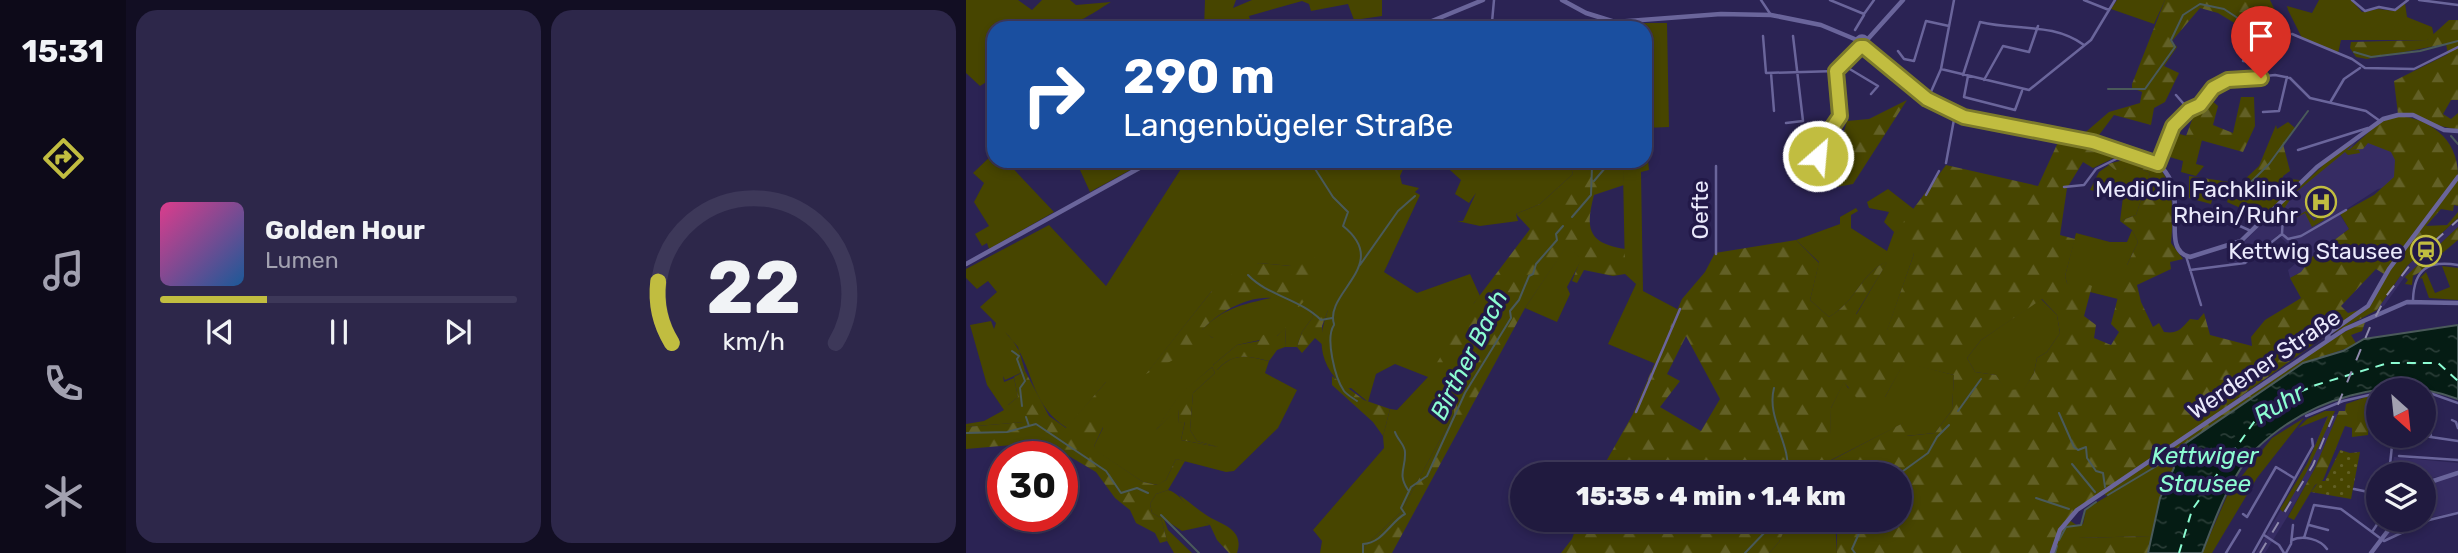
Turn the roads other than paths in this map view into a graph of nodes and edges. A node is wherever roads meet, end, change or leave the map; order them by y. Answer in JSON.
{"nodes":[{"id":1,"x":1483,"y":0,"type":"edge"},
{"id":2,"x":1494,"y":0,"type":"edge"},
{"id":3,"x":1562,"y":0,"type":"edge"},
{"id":4,"x":1761,"y":0,"type":"edge"},
{"id":5,"x":1830,"y":0,"type":"edge"},
{"id":6,"x":1874,"y":0,"type":"edge"},
{"id":7,"x":1903,"y":0,"type":"edge"},
{"id":8,"x":1954,"y":0,"type":"edge"},
{"id":9,"x":2084,"y":0,"type":"edge"},
{"id":10,"x":2115,"y":0,"type":"edge"},
{"id":11,"x":2352,"y":0,"type":"edge"},
{"id":12,"x":2408,"y":0,"type":"edge"},
{"id":13,"x":2419,"y":0,"type":"edge"},
{"id":14,"x":2458,"y":5,"type":"edge"},
{"id":15,"x":2109,"y":9,"type":"junction"},
{"id":16,"x":1864,"y":14,"type":"junction"},
{"id":17,"x":1771,"y":15,"type":"junction"},
{"id":18,"x":1432,"y":21,"type":"edge"},
{"id":19,"x":1492,"y":21,"type":"edge"},
{"id":20,"x":1612,"y":21,"type":"edge"},
{"id":21,"x":1628,"y":21,"type":"edge"},
{"id":22,"x":1949,"y":26,"type":"junction"},
{"id":23,"x":2038,"y":26,"type":"junction"},
{"id":24,"x":1855,"y":30,"type":"dead end"},
{"id":25,"x":2292,"y":34,"type":"dead end"},
{"id":26,"x":1763,"y":36,"type":"dead end"},
{"id":27,"x":1793,"y":36,"type":"dead end"},
{"id":28,"x":1857,"y":40,"type":"junction"},
{"id":29,"x":1867,"y":40,"type":"junction"},
{"id":30,"x":2085,"y":46,"type":"junction"},
{"id":31,"x":1862,"y":47,"type":"junction"},
{"id":32,"x":2458,"y":47,"type":"edge"},
{"id":33,"x":1898,"y":51,"type":"dead end"},
{"id":34,"x":2243,"y":61,"type":"dead end"},
{"id":35,"x":1843,"y":65,"type":"junction"},
{"id":36,"x":2361,"y":68,"type":"junction"},
{"id":37,"x":1941,"y":69,"type":"junction"},
{"id":38,"x":1799,"y":71,"type":"junction"},
{"id":39,"x":1836,"y":71,"type":"junction"},
{"id":40,"x":1769,"y":73,"type":"junction"},
{"id":41,"x":1962,"y":75,"type":"junction"},
{"id":42,"x":1968,"y":76,"type":"junction"},
{"id":43,"x":2287,"y":77,"type":"junction"},
{"id":44,"x":2261,"y":78,"type":"junction"},
{"id":45,"x":1984,"y":80,"type":"junction"},
{"id":46,"x":2022,"y":91,"type":"junction"},
{"id":47,"x":1871,"y":94,"type":"dead end"},
{"id":48,"x":1930,"y":94,"type":"dead end"},
{"id":49,"x":2176,"y":95,"type":"dead end"},
{"id":50,"x":2331,"y":101,"type":"junction"},
{"id":51,"x":2189,"y":110,"type":"junction"},
{"id":52,"x":1774,"y":111,"type":"dead end"},
{"id":53,"x":2263,"y":112,"type":"dead end"},
{"id":54,"x":1955,"y":114,"type":"junction"},
{"id":55,"x":2380,"y":121,"type":"junction"},
{"id":56,"x":1786,"y":122,"type":"dead end"},
{"id":57,"x":2368,"y":128,"type":"junction"},
{"id":58,"x":2458,"y":131,"type":"edge"},
{"id":59,"x":2298,"y":150,"type":"dead end"},
{"id":60,"x":2124,"y":151,"type":"junction"},
{"id":61,"x":1818,"y":156,"type":"dead end"},
{"id":62,"x":1945,"y":163,"type":"dead end"},
{"id":63,"x":2158,"y":164,"type":"junction"},
{"id":64,"x":1716,"y":166,"type":"dead end"},
{"id":65,"x":1139,"y":168,"type":"edge"},
{"id":66,"x":1940,"y":172,"type":"dead end"},
{"id":67,"x":2458,"y":177,"type":"edge"},
{"id":68,"x":2064,"y":187,"type":"dead end"},
{"id":69,"x":1926,"y":195,"type":"dead end"},
{"id":70,"x":2275,"y":207,"type":"junction"},
{"id":71,"x":2346,"y":210,"type":"dead end"},
{"id":72,"x":2191,"y":216,"type":"dead end"},
{"id":73,"x":2252,"y":231,"type":"junction"},
{"id":74,"x":2283,"y":234,"type":"junction"},
{"id":75,"x":1716,"y":254,"type":"dead end"},
{"id":76,"x":2186,"y":256,"type":"junction"},
{"id":77,"x":966,"y":264,"type":"edge"},
{"id":78,"x":2458,"y":265,"type":"edge"},
{"id":79,"x":2190,"y":270,"type":"junction"},
{"id":80,"x":2413,"y":301,"type":"junction"},
{"id":81,"x":2458,"y":303,"type":"edge"},
{"id":82,"x":2201,"y":305,"type":"dead end"},
{"id":83,"x":1680,"y":309,"type":"dead end"},
{"id":84,"x":2327,"y":340,"type":"junction"},
{"id":85,"x":2366,"y":396,"type":"edge"},
{"id":86,"x":2436,"y":396,"type":"edge"},
{"id":87,"x":2458,"y":403,"type":"edge"},
{"id":88,"x":1636,"y":412,"type":"dead end"},
{"id":89,"x":2306,"y":416,"type":"dead end"},
{"id":90,"x":2452,"y":420,"type":"dead end"},
{"id":91,"x":2458,"y":428,"type":"edge"},
{"id":92,"x":2436,"y":437,"type":"edge"},
{"id":93,"x":2312,"y":439,"type":"dead end"},
{"id":94,"x":2458,"y":441,"type":"edge"},
{"id":95,"x":2399,"y":456,"type":"dead end"},
{"id":96,"x":2458,"y":460,"type":"edge"},
{"id":97,"x":2458,"y":473,"type":"edge"},
{"id":98,"x":2294,"y":478,"type":"junction"},
{"id":99,"x":2436,"y":480,"type":"edge"},
{"id":100,"x":2354,"y":489,"type":"dead end"},
{"id":101,"x":2366,"y":492,"type":"edge"},
{"id":102,"x":2458,"y":513,"type":"edge"},
{"id":103,"x":2243,"y":514,"type":"dead end"},
{"id":104,"x":2293,"y":525,"type":"dead end"},
{"id":105,"x":2309,"y":525,"type":"junction"},
{"id":106,"x":2366,"y":528,"type":"edge"},
{"id":107,"x":2240,"y":530,"type":"dead end"},
{"id":108,"x":2328,"y":530,"type":"dead end"},
{"id":109,"x":2372,"y":532,"type":"edge"},
{"id":110,"x":2387,"y":532,"type":"edge"},
{"id":111,"x":2264,"y":535,"type":"junction"},
{"id":112,"x":2304,"y":538,"type":"junction"},
{"id":113,"x":2292,"y":540,"type":"junction"},
{"id":114,"x":2381,"y":540,"type":"junction"},
{"id":115,"x":2327,"y":549,"type":"dead end"},
{"id":116,"x":2052,"y":553,"type":"edge"},
{"id":117,"x":2227,"y":553,"type":"edge"},
{"id":118,"x":2253,"y":553,"type":"edge"},
{"id":119,"x":2285,"y":553,"type":"edge"},
{"id":120,"x":2371,"y":553,"type":"edge"}],
"edges":[{"from":1,"to":18,"type":"main road"},
{"from":2,"to":19,"type":"street"},
{"from":3,"to":20,"type":"main road"},
{"from":4,"to":17,"type":"street"},
{"from":5,"to":16,"type":"street"},
{"from":6,"to":16,"type":"street"},
{"from":7,"to":29,"type":"main road"},
{"from":8,"to":22,"type":"street"},
{"from":9,"to":15,"type":"street"},
{"from":10,"to":15,"type":"street"},
{"from":11,"to":12,"type":"street"},
{"from":13,"to":14,"type":"street"},
{"from":15,"to":30,"type":"street"},
{"from":16,"to":24,"type":"street"},
{"from":17,"to":21,"type":"main road"},
{"from":17,"to":28,"type":"main road"},
{"from":22,"to":33,"type":"street"},
{"from":22,"to":37,"type":"street"},
{"from":23,"to":30,"type":"street"},
{"from":23,"to":41,"type":"street"},
{"from":23,"to":45,"type":"street"},
{"from":25,"to":36,"type":"street"},
{"from":26,"to":40,"type":"street"},
{"from":27,"to":38,"type":"street"},
{"from":28,"to":29,"type":"main road"},
{"from":28,"to":31,"type":"main road"},
{"from":29,"to":31,"type":"main road"},
{"from":30,"to":46,"type":"street"},
{"from":31,"to":35,"type":"street"},
{"from":31,"to":54,"type":"main road"},
{"from":32,"to":36,"type":"street"},
{"from":34,"to":44,"type":"street"},
{"from":35,"to":39,"type":"street"},
{"from":35,"to":47,"type":"street"},
{"from":36,"to":50,"type":"street"},
{"from":37,"to":41,"type":"street"},
{"from":37,"to":48,"type":"street"},
{"from":38,"to":39,"type":"street"},
{"from":38,"to":40,"type":"street"},
{"from":38,"to":56,"type":"street"},
{"from":39,"to":61,"type":"street"},
{"from":40,"to":52,"type":"street"},
{"from":41,"to":42,"type":"street"},
{"from":42,"to":45,"type":"street"},
{"from":42,"to":46,"type":"street"},
{"from":43,"to":44,"type":"street"},
{"from":43,"to":50,"type":"street"},
{"from":43,"to":53,"type":"street"},
{"from":44,"to":51,"type":"street"},
{"from":45,"to":46,"type":"street"},
{"from":49,"to":51,"type":"street"},
{"from":50,"to":55,"type":"street"},
{"from":51,"to":63,"type":"street"},
{"from":54,"to":60,"type":"main road"},
{"from":54,"to":62,"type":"street"},
{"from":55,"to":57,"type":"main road"},
{"from":55,"to":58,"type":"main road"},
{"from":57,"to":59,"type":"street"},
{"from":57,"to":70,"type":"main road"},
{"from":60,"to":63,"type":"main road"},
{"from":60,"to":68,"type":"street"},
{"from":63,"to":76,"type":"main road"},
{"from":64,"to":75,"type":"street","name":"Oefte"},
{"from":65,"to":77,"type":"main road"},
{"from":66,"to":69,"type":"street"},
{"from":67,"to":84,"type":"main road"},
{"from":70,"to":73,"type":"main road"},
{"from":70,"to":74,"type":"street"},
{"from":71,"to":74,"type":"street"},
{"from":72,"to":73,"type":"street"},
{"from":73,"to":76,"type":"main road"},
{"from":74,"to":79,"type":"street"},
{"from":76,"to":79,"type":"street"},
{"from":78,"to":80,"type":"street"},
{"from":79,"to":82,"type":"street"},
{"from":80,"to":81,"type":"main road","name":"Werdener Straße"},
{"from":80,"to":84,"type":"main road","name":"Werdener Straße"},
{"from":83,"to":88,"type":"street"},
{"from":84,"to":116,"type":"main road","name":"Werdener Straße"},
{"from":85,"to":89,"type":"street"},
{"from":86,"to":87,"type":"street"},
{"from":90,"to":91,"type":"street"},
{"from":92,"to":94,"type":"street"},
{"from":93,"to":98,"type":"street"},
{"from":95,"to":96,"type":"street"},
{"from":97,"to":99,"type":"main road"},
{"from":98,"to":103,"type":"street"},
{"from":98,"to":111,"type":"street"},
{"from":100,"to":101,"type":"street"},
{"from":102,"to":114,"type":"street"},
{"from":104,"to":113,"type":"street"},
{"from":105,"to":106,"type":"street"},
{"from":105,"to":108,"type":"street"},
{"from":105,"to":112,"type":"street"},
{"from":107,"to":117,"type":"street"},
{"from":109,"to":114,"type":"street"},
{"from":110,"to":114,"type":"main road"},
{"from":111,"to":118,"type":"street"},
{"from":111,"to":119,"type":"street"},
{"from":112,"to":113,"type":"street"},
{"from":112,"to":115,"type":"street"},
{"from":113,"to":119,"type":"street"},
{"from":114,"to":120,"type":"main road"}]}
